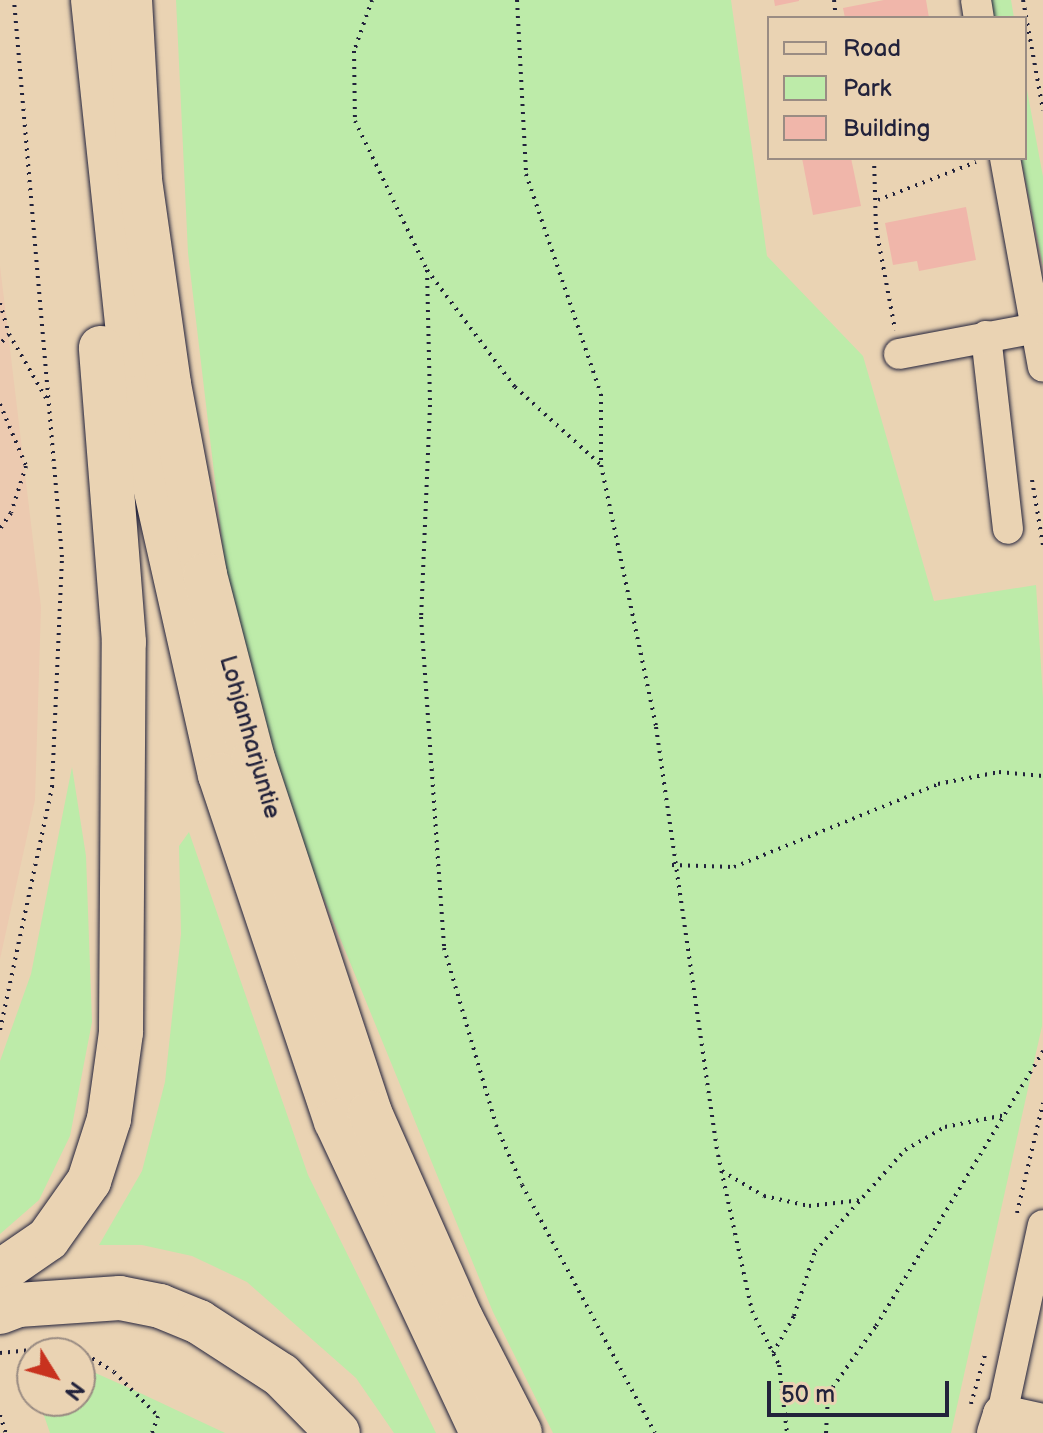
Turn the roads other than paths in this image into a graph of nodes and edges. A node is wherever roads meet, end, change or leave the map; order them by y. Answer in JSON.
{"nodes":[{"id":1,"x":130,"y":0,"type":"edge"},
{"id":2,"x":94,"y":20,"type":"edge"},
{"id":3,"x":991,"y":160,"type":"edge"},
{"id":4,"x":1037,"y":328,"type":"junction"},
{"id":5,"x":986,"y":336,"type":"junction"},
{"id":6,"x":899,"y":354,"type":"road end"},
{"id":7,"x":1043,"y":367,"type":"edge"},
{"id":8,"x":1008,"y":529,"type":"dead end"},
{"id":9,"x":1043,"y":1225,"type":"edge"},
{"id":10,"x":0,"y":1272,"type":"edge"},
{"id":11,"x":0,"y":1312,"type":"edge"},
{"id":12,"x":1043,"y":1423,"type":"edge"},
{"id":13,"x":999,"y":1424,"type":"edge"},
{"id":14,"x":338,"y":1433,"type":"edge"},
{"id":15,"x":482,"y":1433,"type":"edge"},
{"id":16,"x":520,"y":1433,"type":"edge"}],
"edges":[{"from":1,"to":16,"type":"highway","name":"Lohjanharjuntie"},
{"from":2,"to":10,"type":"highway"},
{"from":2,"to":15,"type":"highway","name":"Lohjanharjuntie"},
{"from":3,"to":4,"type":"street"},
{"from":4,"to":5,"type":"street"},
{"from":4,"to":7,"type":"street"},
{"from":5,"to":6,"type":"street"},
{"from":5,"to":8,"type":"street"},
{"from":9,"to":13,"type":"street"},
{"from":11,"to":14,"type":"highway"},
{"from":12,"to":13,"type":"main road"}]}
